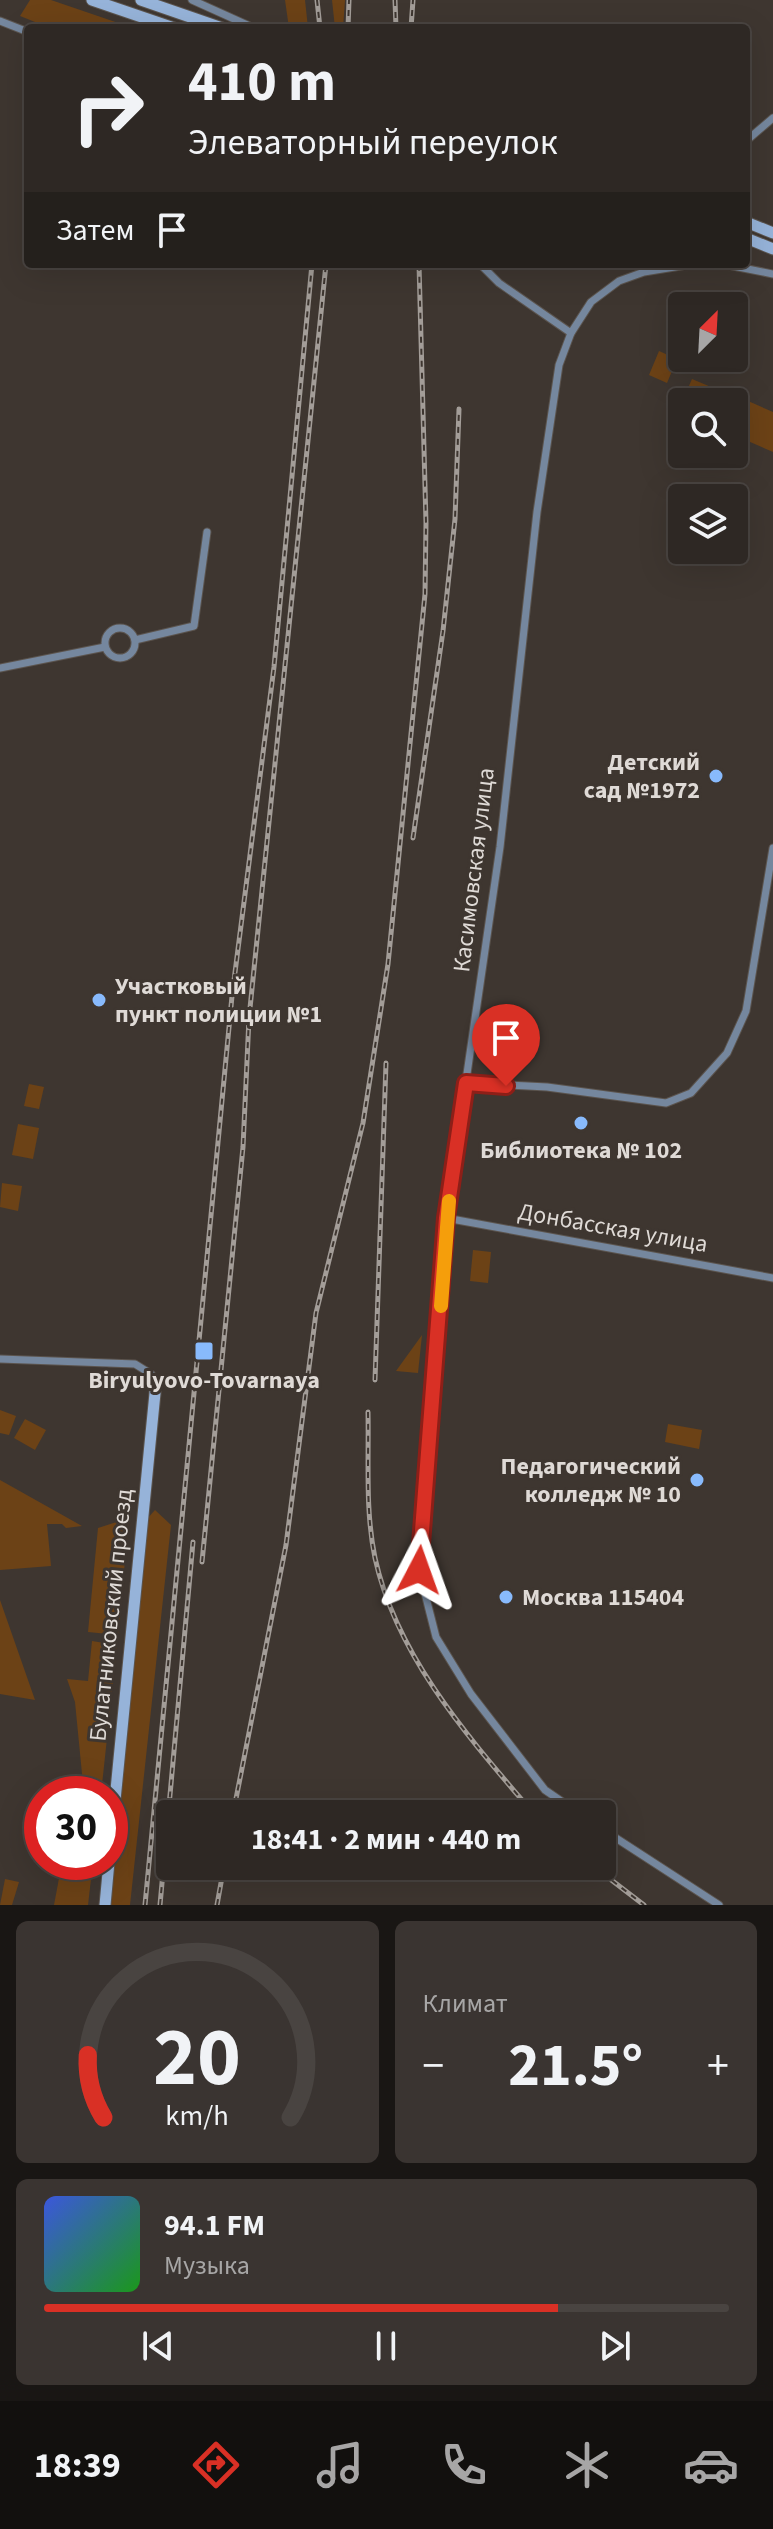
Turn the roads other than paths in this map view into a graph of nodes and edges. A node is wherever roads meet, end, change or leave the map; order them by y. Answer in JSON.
{"nodes":[{"id":1,"x":92,"y":0,"type":"edge"},
{"id":2,"x":141,"y":0,"type":"edge"},
{"id":3,"x":192,"y":0,"type":"edge"},
{"id":4,"x":0,"y":21,"type":"edge"},
{"id":5,"x":162,"y":24,"type":"edge"},
{"id":6,"x":210,"y":24,"type":"edge"},
{"id":7,"x":245,"y":24,"type":"edge"},
{"id":8,"x":24,"y":30,"type":"edge"},
{"id":9,"x":773,"y":118,"type":"edge"},
{"id":10,"x":750,"y":138,"type":"edge"},
{"id":11,"x":750,"y":224,"type":"edge"},
{"id":12,"x":773,"y":233,"type":"edge"},
{"id":13,"x":750,"y":240,"type":"edge"},
{"id":14,"x":773,"y":249,"type":"edge"},
{"id":15,"x":484,"y":268,"type":"edge"},
{"id":16,"x":665,"y":268,"type":"edge"},
{"id":17,"x":743,"y":268,"type":"edge"},
{"id":18,"x":773,"y":274,"type":"edge"},
{"id":19,"x":571,"y":333,"type":"junction"},
{"id":20,"x":207,"y":532,"type":"dead end"},
{"id":21,"x":135,"y":640,"type":"junction"},
{"id":22,"x":105,"y":647,"type":"junction"},
{"id":23,"x":0,"y":668,"type":"edge"},
{"id":24,"x":773,"y":848,"type":"edge"},
{"id":25,"x":466,"y":1083,"type":"junction"},
{"id":26,"x":446,"y":1218,"type":"junction"},
{"id":27,"x":773,"y":1278,"type":"edge"},
{"id":28,"x":0,"y":1359,"type":"edge"},
{"id":29,"x":156,"y":1383,"type":"joint"},
{"id":30,"x":117,"y":1776,"type":"edge"},
{"id":31,"x":560,"y":1800,"type":"edge"},
{"id":32,"x":616,"y":1838,"type":"edge"},
{"id":33,"x":107,"y":1880,"type":"edge"},
{"id":34,"x":105,"y":1905,"type":"edge"},
{"id":35,"x":719,"y":1905,"type":"edge"}],
"edges":[{"from":1,"to":5,"type":"street"},
{"from":2,"to":6,"type":"street"},
{"from":3,"to":7,"type":"street"},
{"from":4,"to":8,"type":"street"},
{"from":9,"to":10,"type":"street"},
{"from":11,"to":12,"type":"street"},
{"from":13,"to":14,"type":"street"},
{"from":15,"to":19,"type":"street"},
{"from":16,"to":19,"type":"street","name":"Касимовская улица"},
{"from":17,"to":18,"type":"street","name":"Касимовская улица"},
{"from":19,"to":25,"type":"street","name":"Касимовская улица"},
{"from":20,"to":21,"type":"street"},
{"from":21,"to":22,"type":"street"},
{"from":21,"to":22,"type":"street"},
{"from":22,"to":23,"type":"street"},
{"from":24,"to":25,"type":"street"},
{"from":25,"to":26,"type":"street","name":"Касимовская улица"},
{"from":26,"to":27,"type":"street","name":"Донбасская улица"},
{"from":26,"to":31,"type":"street","name":"Касимовская улица"},
{"from":28,"to":29,"type":"street"},
{"from":29,"to":30,"type":"street","name":"Булатниковский проезд"},
{"from":32,"to":35,"type":"street"},
{"from":33,"to":34,"type":"street"}]}
